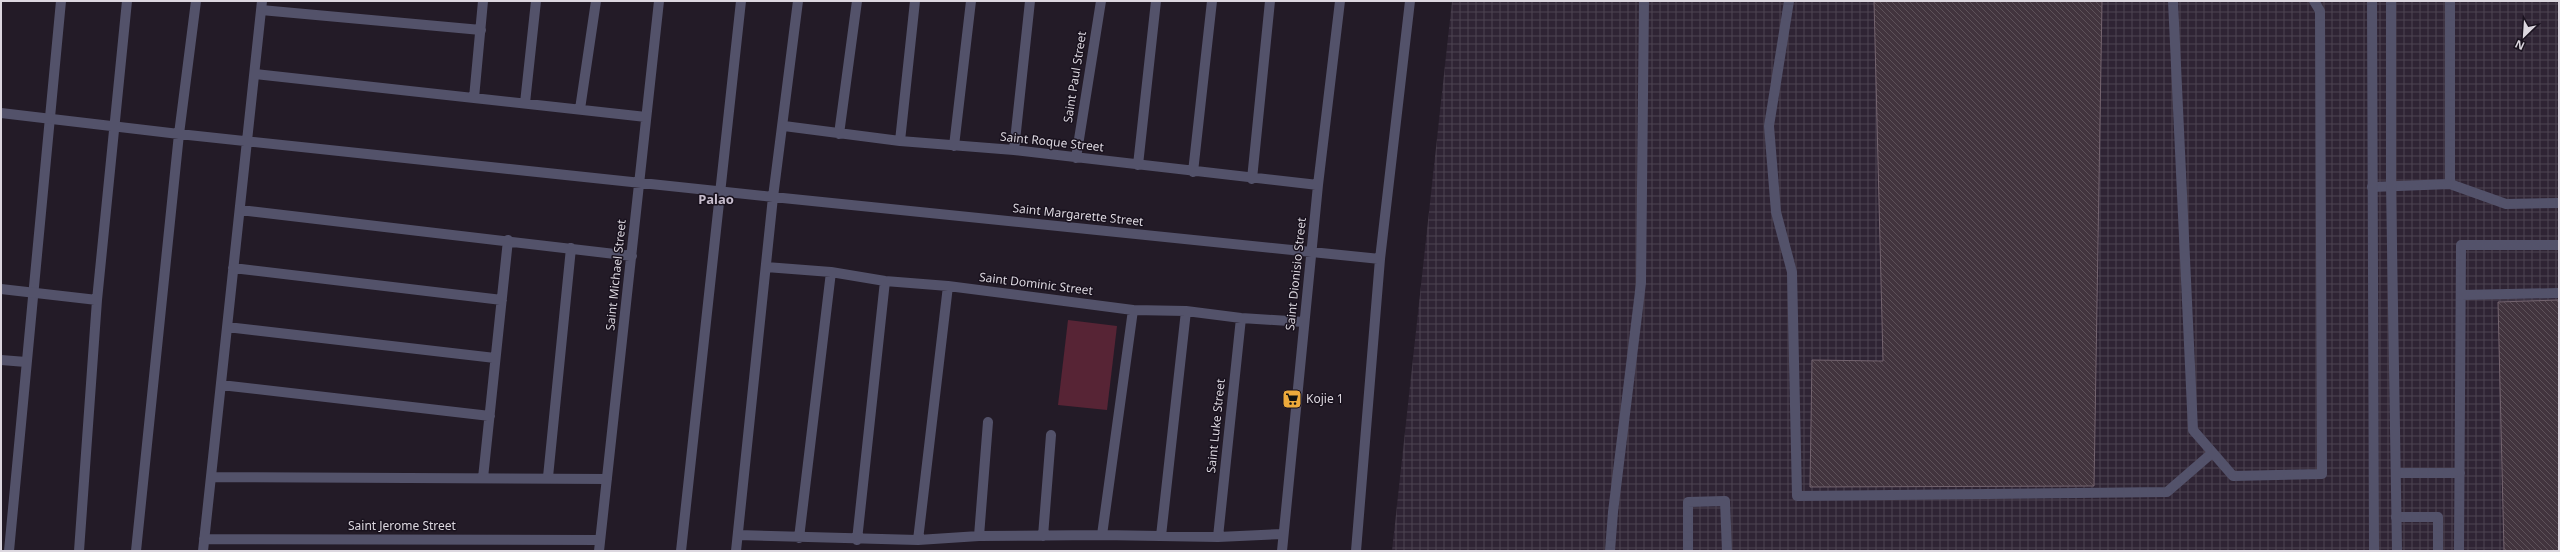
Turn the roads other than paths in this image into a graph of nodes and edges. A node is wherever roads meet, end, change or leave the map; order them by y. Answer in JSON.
{"nodes":[{"id":1,"x":61,"y":1,"type":"edge"},
{"id":2,"x":127,"y":1,"type":"edge"},
{"id":3,"x":196,"y":1,"type":"edge"},
{"id":4,"x":483,"y":1,"type":"edge"},
{"id":5,"x":536,"y":1,"type":"edge"},
{"id":6,"x":596,"y":1,"type":"edge"},
{"id":7,"x":659,"y":1,"type":"edge"},
{"id":8,"x":741,"y":1,"type":"edge"},
{"id":9,"x":798,"y":1,"type":"edge"},
{"id":10,"x":857,"y":1,"type":"edge"},
{"id":11,"x":915,"y":1,"type":"edge"},
{"id":12,"x":971,"y":1,"type":"edge"},
{"id":13,"x":1030,"y":1,"type":"edge"},
{"id":14,"x":1101,"y":1,"type":"edge"},
{"id":15,"x":1156,"y":1,"type":"edge"},
{"id":16,"x":1212,"y":1,"type":"edge"},
{"id":17,"x":1270,"y":1,"type":"edge"},
{"id":18,"x":1340,"y":1,"type":"edge"},
{"id":19,"x":1410,"y":1,"type":"edge"},
{"id":20,"x":1644,"y":1,"type":"edge"},
{"id":21,"x":1790,"y":1,"type":"edge"},
{"id":22,"x":2173,"y":1,"type":"edge"},
{"id":23,"x":2314,"y":1,"type":"edge"},
{"id":24,"x":2372,"y":1,"type":"edge"},
{"id":25,"x":2391,"y":1,"type":"edge"},
{"id":26,"x":2450,"y":1,"type":"edge"},
{"id":27,"x":262,"y":5,"type":"edge"},
{"id":28,"x":481,"y":30,"type":"junction"},
{"id":29,"x":255,"y":74,"type":"junction"},
{"id":30,"x":474,"y":98,"type":"junction"},
{"id":31,"x":525,"y":103,"type":"junction"},
{"id":32,"x":580,"y":109,"type":"junction"},
{"id":33,"x":1,"y":112,"type":"edge"},
{"id":34,"x":50,"y":117,"type":"junction"},
{"id":35,"x":646,"y":117,"type":"junction"},
{"id":36,"x":116,"y":125,"type":"junction"},
{"id":37,"x":784,"y":126,"type":"junction"},
{"id":38,"x":178,"y":134,"type":"junction"},
{"id":39,"x":840,"y":134,"type":"junction"},
{"id":40,"x":247,"y":141,"type":"junction"},
{"id":41,"x":900,"y":141,"type":"junction"},
{"id":42,"x":954,"y":146,"type":"junction"},
{"id":43,"x":1014,"y":150,"type":"junction"},
{"id":44,"x":1076,"y":158,"type":"junction"},
{"id":45,"x":1138,"y":165,"type":"junction"},
{"id":46,"x":1193,"y":172,"type":"junction"},
{"id":47,"x":1252,"y":179,"type":"junction"},
{"id":48,"x":638,"y":183,"type":"junction"},
{"id":49,"x":2450,"y":184,"type":"junction"},
{"id":50,"x":1318,"y":185,"type":"junction"},
{"id":51,"x":2391,"y":185,"type":"junction"},
{"id":52,"x":2372,"y":188,"type":"junction"},
{"id":53,"x":720,"y":191,"type":"junction"},
{"id":54,"x":773,"y":197,"type":"junction"},
{"id":55,"x":2559,"y":203,"type":"edge"},
{"id":56,"x":240,"y":210,"type":"junction"},
{"id":57,"x":508,"y":240,"type":"junction"},
{"id":58,"x":2559,"y":245,"type":"edge"},
{"id":59,"x":571,"y":248,"type":"junction"},
{"id":60,"x":1311,"y":252,"type":"junction"},
{"id":61,"x":632,"y":256,"type":"junction"},
{"id":62,"x":1380,"y":259,"type":"junction"},
{"id":63,"x":766,"y":266,"type":"junction"},
{"id":64,"x":233,"y":268,"type":"junction"},
{"id":65,"x":832,"y":272,"type":"junction"},
{"id":66,"x":885,"y":281,"type":"junction"},
{"id":67,"x":948,"y":286,"type":"junction"},
{"id":68,"x":1,"y":289,"type":"edge"},
{"id":69,"x":33,"y":292,"type":"junction"},
{"id":70,"x":2559,"y":293,"type":"edge"},
{"id":71,"x":2461,"y":295,"type":"junction"},
{"id":72,"x":97,"y":300,"type":"junction"},
{"id":73,"x":502,"y":300,"type":"junction"},
{"id":74,"x":1134,"y":310,"type":"junction"},
{"id":75,"x":1186,"y":311,"type":"junction"},
{"id":76,"x":1241,"y":318,"type":"junction"},
{"id":77,"x":1304,"y":322,"type":"junction"},
{"id":78,"x":227,"y":327,"type":"junction"},
{"id":79,"x":495,"y":358,"type":"junction"},
{"id":80,"x":1,"y":360,"type":"edge"},
{"id":81,"x":26,"y":362,"type":"junction"},
{"id":82,"x":221,"y":385,"type":"junction"},
{"id":83,"x":490,"y":416,"type":"junction"},
{"id":84,"x":988,"y":422,"type":"dead end"},
{"id":85,"x":1051,"y":435,"type":"dead end"},
{"id":86,"x":2212,"y":453,"type":"junction"},
{"id":87,"x":2396,"y":473,"type":"junction"},
{"id":88,"x":2460,"y":473,"type":"junction"},
{"id":89,"x":211,"y":477,"type":"junction"},
{"id":90,"x":548,"y":477,"type":"junction"},
{"id":91,"x":483,"y":478,"type":"junction"},
{"id":92,"x":607,"y":479,"type":"junction"},
{"id":93,"x":2396,"y":517,"type":"junction"},
{"id":94,"x":1283,"y":534,"type":"junction"},
{"id":95,"x":738,"y":535,"type":"junction"},
{"id":96,"x":1102,"y":535,"type":"junction"},
{"id":97,"x":979,"y":536,"type":"junction"},
{"id":98,"x":1043,"y":536,"type":"junction"},
{"id":99,"x":1161,"y":536,"type":"junction"},
{"id":100,"x":1218,"y":537,"type":"junction"},
{"id":101,"x":799,"y":538,"type":"junction"},
{"id":102,"x":204,"y":539,"type":"junction"},
{"id":103,"x":600,"y":540,"type":"junction"},
{"id":104,"x":857,"y":540,"type":"junction"},
{"id":105,"x":918,"y":540,"type":"junction"},
{"id":106,"x":9,"y":551,"type":"edge"},
{"id":107,"x":79,"y":551,"type":"edge"},
{"id":108,"x":136,"y":551,"type":"edge"},
{"id":109,"x":203,"y":551,"type":"edge"},
{"id":110,"x":599,"y":551,"type":"edge"},
{"id":111,"x":681,"y":551,"type":"edge"},
{"id":112,"x":736,"y":551,"type":"edge"},
{"id":113,"x":1282,"y":551,"type":"edge"},
{"id":114,"x":1356,"y":551,"type":"edge"},
{"id":115,"x":1610,"y":551,"type":"edge"},
{"id":116,"x":1688,"y":551,"type":"edge"},
{"id":117,"x":1727,"y":551,"type":"edge"},
{"id":118,"x":2374,"y":551,"type":"edge"},
{"id":119,"x":2397,"y":551,"type":"edge"},
{"id":120,"x":2438,"y":551,"type":"edge"},
{"id":121,"x":2459,"y":551,"type":"edge"}],
"edges":[{"from":1,"to":34,"type":"street"},
{"from":2,"to":36,"type":"street"},
{"from":3,"to":38,"type":"street"},
{"from":4,"to":28,"type":"street"},
{"from":5,"to":31,"type":"street"},
{"from":6,"to":32,"type":"street"},
{"from":7,"to":35,"type":"street","name":"Saint Michael Street"},
{"from":8,"to":53,"type":"street"},
{"from":9,"to":37,"type":"street"},
{"from":10,"to":39,"type":"street"},
{"from":11,"to":41,"type":"street"},
{"from":12,"to":42,"type":"street"},
{"from":13,"to":43,"type":"street"},
{"from":14,"to":44,"type":"street","name":"Saint Paul Street"},
{"from":15,"to":45,"type":"street"},
{"from":16,"to":46,"type":"street"},
{"from":17,"to":47,"type":"street"},
{"from":18,"to":50,"type":"street","name":"Saint Dionisio Street"},
{"from":19,"to":62,"type":"street"},
{"from":20,"to":115,"type":"street"},
{"from":21,"to":86,"type":"street"},
{"from":22,"to":86,"type":"street"},
{"from":23,"to":86,"type":"street"},
{"from":24,"to":52,"type":"street"},
{"from":25,"to":51,"type":"street"},
{"from":26,"to":49,"type":"street"},
{"from":27,"to":28,"type":"street"},
{"from":27,"to":29,"type":"street"},
{"from":28,"to":30,"type":"street"},
{"from":29,"to":30,"type":"street"},
{"from":29,"to":40,"type":"street"},
{"from":30,"to":31,"type":"street"},
{"from":31,"to":32,"type":"street"},
{"from":32,"to":35,"type":"street"},
{"from":33,"to":34,"type":"street","name":"Saint Margarette Street"},
{"from":34,"to":36,"type":"street","name":"Saint Margarette Street"},
{"from":34,"to":69,"type":"street"},
{"from":35,"to":48,"type":"street","name":"Saint Michael Street"},
{"from":36,"to":38,"type":"street","name":"Saint Margarette Street"},
{"from":36,"to":72,"type":"street"},
{"from":37,"to":39,"type":"street","name":"Saint Roque Street"},
{"from":37,"to":54,"type":"street"},
{"from":38,"to":40,"type":"street","name":"Saint Margarette Street"},
{"from":38,"to":108,"type":"street"},
{"from":39,"to":41,"type":"street","name":"Saint Roque Street"},
{"from":40,"to":48,"type":"street","name":"Saint Margarette Street"},
{"from":40,"to":56,"type":"street"},
{"from":41,"to":42,"type":"street","name":"Saint Roque Street"},
{"from":42,"to":43,"type":"street","name":"Saint Roque Street"},
{"from":43,"to":44,"type":"street","name":"Saint Roque Street"},
{"from":44,"to":45,"type":"street","name":"Saint Roque Street"},
{"from":45,"to":46,"type":"street","name":"Saint Roque Street"},
{"from":46,"to":47,"type":"street","name":"Saint Roque Street"},
{"from":47,"to":50,"type":"street","name":"Saint Roque Street"},
{"from":48,"to":53,"type":"street","name":"Saint Margarette Street"},
{"from":48,"to":61,"type":"street","name":"Saint Michael Street"},
{"from":49,"to":51,"type":"street"},
{"from":49,"to":55,"type":"street"},
{"from":50,"to":60,"type":"street","name":"Saint Dionisio Street"},
{"from":51,"to":52,"type":"street"},
{"from":51,"to":87,"type":"street"},
{"from":52,"to":118,"type":"street"},
{"from":53,"to":54,"type":"street","name":"Saint Margarette Street"},
{"from":53,"to":111,"type":"street"},
{"from":54,"to":60,"type":"street","name":"Saint Margarette Street"},
{"from":54,"to":63,"type":"street"},
{"from":56,"to":57,"type":"street"},
{"from":56,"to":64,"type":"street"},
{"from":57,"to":59,"type":"street"},
{"from":57,"to":73,"type":"street"},
{"from":58,"to":71,"type":"street"},
{"from":59,"to":61,"type":"street"},
{"from":59,"to":90,"type":"street"},
{"from":60,"to":62,"type":"street","name":"Saint Margarette Street"},
{"from":60,"to":77,"type":"street","name":"Saint Dionisio Street"},
{"from":61,"to":92,"type":"street","name":"Saint Michael Street"},
{"from":62,"to":114,"type":"street"},
{"from":63,"to":65,"type":"street","name":"Saint Dominic Street"},
{"from":63,"to":95,"type":"street"},
{"from":64,"to":73,"type":"street"},
{"from":64,"to":78,"type":"street"},
{"from":65,"to":66,"type":"street","name":"Saint Dominic Street"},
{"from":65,"to":101,"type":"street"},
{"from":66,"to":67,"type":"street","name":"Saint Dominic Street"},
{"from":66,"to":104,"type":"street"},
{"from":67,"to":74,"type":"street","name":"Saint Dominic Street"},
{"from":67,"to":105,"type":"street"},
{"from":68,"to":69,"type":"street"},
{"from":69,"to":72,"type":"street"},
{"from":69,"to":81,"type":"street"},
{"from":70,"to":71,"type":"street"},
{"from":71,"to":88,"type":"street"},
{"from":72,"to":107,"type":"street"},
{"from":73,"to":79,"type":"street"},
{"from":74,"to":75,"type":"street","name":"Saint Dominic Street"},
{"from":74,"to":96,"type":"street"},
{"from":75,"to":76,"type":"street","name":"Saint Dominic Street"},
{"from":75,"to":99,"type":"street"},
{"from":76,"to":77,"type":"street","name":"Saint Dominic Street"},
{"from":76,"to":100,"type":"street","name":"Saint Luke Street"},
{"from":77,"to":94,"type":"street","name":"Saint Dionisio Street"},
{"from":78,"to":79,"type":"street"},
{"from":78,"to":82,"type":"street"},
{"from":79,"to":83,"type":"street"},
{"from":80,"to":81,"type":"street"},
{"from":81,"to":106,"type":"street"},
{"from":82,"to":83,"type":"street"},
{"from":82,"to":89,"type":"street"},
{"from":83,"to":91,"type":"street"},
{"from":84,"to":97,"type":"street"},
{"from":85,"to":98,"type":"street"},
{"from":87,"to":88,"type":"street"},
{"from":87,"to":93,"type":"street"},
{"from":88,"to":121,"type":"street"},
{"from":89,"to":91,"type":"street"},
{"from":89,"to":102,"type":"street"},
{"from":90,"to":91,"type":"street"},
{"from":90,"to":92,"type":"street"},
{"from":92,"to":103,"type":"street","name":"Saint Michael Street"},
{"from":93,"to":119,"type":"street"},
{"from":93,"to":120,"type":"street"},
{"from":94,"to":100,"type":"street"},
{"from":94,"to":113,"type":"street","name":"Saint Dionisio Street"},
{"from":95,"to":101,"type":"street"},
{"from":95,"to":112,"type":"street"},
{"from":96,"to":98,"type":"street"},
{"from":96,"to":99,"type":"street"},
{"from":97,"to":98,"type":"street"},
{"from":97,"to":105,"type":"street"},
{"from":99,"to":100,"type":"street"},
{"from":101,"to":104,"type":"street"},
{"from":102,"to":103,"type":"street","name":"Saint Jerome Street"},
{"from":102,"to":109,"type":"street"},
{"from":103,"to":110,"type":"street","name":"Saint Michael Street"},
{"from":104,"to":105,"type":"street"},
{"from":116,"to":117,"type":"street"}]}
